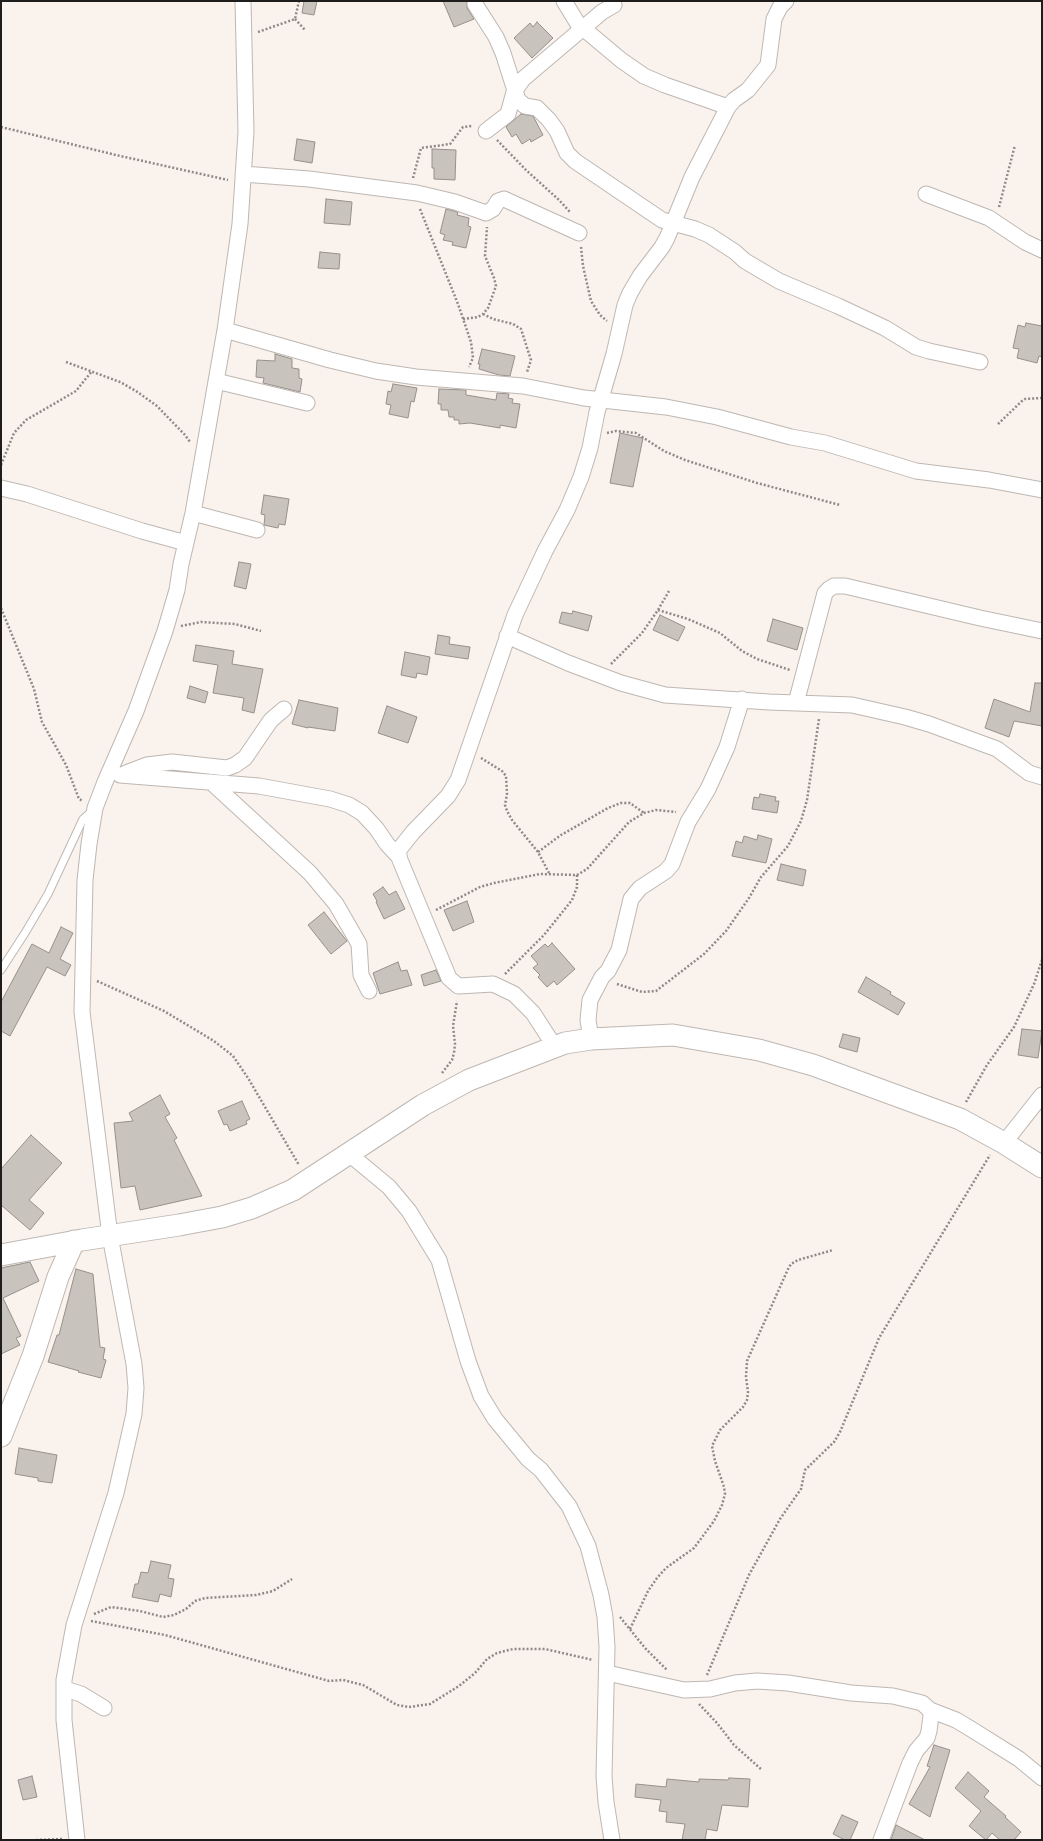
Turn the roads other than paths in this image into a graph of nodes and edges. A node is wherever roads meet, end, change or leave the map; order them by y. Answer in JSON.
{"nodes":[{"id":1,"x":243,"y":1,"type":"edge"},
{"id":2,"x":564,"y":1,"type":"edge"},
{"id":3,"x":786,"y":1,"type":"edge"},
{"id":4,"x":475,"y":4,"type":"dead end"},
{"id":5,"x":614,"y":5,"type":"dead end"},
{"id":6,"x":584,"y":29,"type":"junction"},
{"id":7,"x":514,"y":92,"type":"junction"},
{"id":8,"x":728,"y":107,"type":"junction"},
{"id":9,"x":486,"y":131,"type":"dead end"},
{"id":10,"x":243,"y":179,"type":"junction"},
{"id":11,"x":926,"y":194,"type":"dead end"},
{"id":12,"x":674,"y":224,"type":"junction"},
{"id":13,"x":579,"y":233,"type":"dead end"},
{"id":14,"x":1042,"y":250,"type":"edge"},
{"id":15,"x":225,"y":330,"type":"junction"},
{"id":16,"x":980,"y":362,"type":"dead end"},
{"id":17,"x":216,"y":381,"type":"junction"},
{"id":18,"x":600,"y":399,"type":"junction"},
{"id":19,"x":307,"y":403,"type":"dead end"},
{"id":20,"x":1,"y":488,"type":"edge"},
{"id":21,"x":1042,"y":490,"type":"edge"},
{"id":22,"x":193,"y":513,"type":"junction"},
{"id":23,"x":257,"y":530,"type":"dead end"},
{"id":24,"x":186,"y":543,"type":"junction"},
{"id":25,"x":1042,"y":631,"type":"edge"},
{"id":26,"x":507,"y":636,"type":"junction"},
{"id":27,"x":742,"y":699,"type":"junction"},
{"id":28,"x":796,"y":703,"type":"junction"},
{"id":29,"x":284,"y":709,"type":"dead end"},
{"id":30,"x":120,"y":775,"type":"junction"},
{"id":31,"x":1042,"y":777,"type":"edge"},
{"id":32,"x":105,"y":782,"type":"junction"},
{"id":33,"x":211,"y":782,"type":"junction"},
{"id":34,"x":95,"y":808,"type":"junction"},
{"id":35,"x":398,"y":856,"type":"junction"},
{"id":36,"x":1,"y":970,"type":"edge"},
{"id":37,"x":370,"y":991,"type":"dead end"},
{"id":38,"x":591,"y":1039,"type":"junction"},
{"id":39,"x":555,"y":1047,"type":"junction"},
{"id":40,"x":1042,"y":1095,"type":"edge"},
{"id":41,"x":1002,"y":1142,"type":"junction"},
{"id":42,"x":348,"y":1153,"type":"junction"},
{"id":43,"x":1042,"y":1166,"type":"edge"},
{"id":44,"x":110,"y":1236,"type":"junction"},
{"id":45,"x":74,"y":1241,"type":"junction"},
{"id":46,"x":1,"y":1255,"type":"edge"},
{"id":47,"x":1,"y":1436,"type":"edge"},
{"id":48,"x":607,"y":1666,"type":"junction"},
{"id":49,"x":65,"y":1690,"type":"junction"},
{"id":50,"x":104,"y":1708,"type":"dead end"},
{"id":51,"x":930,"y":1710,"type":"junction"},
{"id":52,"x":1042,"y":1778,"type":"edge"},
{"id":53,"x":77,"y":1839,"type":"edge"},
{"id":54,"x":612,"y":1840,"type":"edge"},
{"id":55,"x":881,"y":1840,"type":"edge"}],
"edges":[{"from":1,"to":10,"type":"street"},
{"from":2,"to":6,"type":"street"},
{"from":3,"to":8,"type":"street"},
{"from":4,"to":7,"type":"street"},
{"from":5,"to":6,"type":"street"},
{"from":6,"to":7,"type":"street"},
{"from":6,"to":8,"type":"street"},
{"from":7,"to":9,"type":"street"},
{"from":7,"to":12,"type":"street"},
{"from":8,"to":12,"type":"street"},
{"from":10,"to":13,"type":"street"},
{"from":10,"to":15,"type":"street"},
{"from":11,"to":14,"type":"street"},
{"from":12,"to":16,"type":"street"},
{"from":12,"to":18,"type":"street"},
{"from":15,"to":17,"type":"street"},
{"from":15,"to":18,"type":"street"},
{"from":17,"to":19,"type":"street"},
{"from":17,"to":22,"type":"street"},
{"from":18,"to":21,"type":"street"},
{"from":18,"to":26,"type":"street"},
{"from":20,"to":24,"type":"street"},
{"from":22,"to":23,"type":"street"},
{"from":22,"to":24,"type":"street"},
{"from":24,"to":32,"type":"street"},
{"from":25,"to":28,"type":"street"},
{"from":26,"to":27,"type":"street"},
{"from":26,"to":35,"type":"street"},
{"from":27,"to":28,"type":"street"},
{"from":27,"to":38,"type":"street"},
{"from":28,"to":31,"type":"street"},
{"from":29,"to":30,"type":"street"},
{"from":30,"to":32,"type":"street"},
{"from":30,"to":33,"type":"street"},
{"from":32,"to":34,"type":"street"},
{"from":33,"to":35,"type":"street"},
{"from":33,"to":37,"type":"street"},
{"from":34,"to":36,"type":"lane"},
{"from":34,"to":44,"type":"street"},
{"from":35,"to":39,"type":"street"},
{"from":38,"to":39,"type":"street"},
{"from":38,"to":41,"type":"street"},
{"from":39,"to":42,"type":"street"},
{"from":40,"to":41,"type":"street"},
{"from":41,"to":43,"type":"street"},
{"from":42,"to":44,"type":"street"},
{"from":42,"to":48,"type":"street"},
{"from":44,"to":45,"type":"street"},
{"from":44,"to":49,"type":"street"},
{"from":45,"to":46,"type":"street"},
{"from":45,"to":47,"type":"street"},
{"from":48,"to":51,"type":"street"},
{"from":48,"to":54,"type":"street"},
{"from":49,"to":50,"type":"street"},
{"from":49,"to":53,"type":"street"},
{"from":51,"to":52,"type":"street"},
{"from":51,"to":55,"type":"street"}]}
